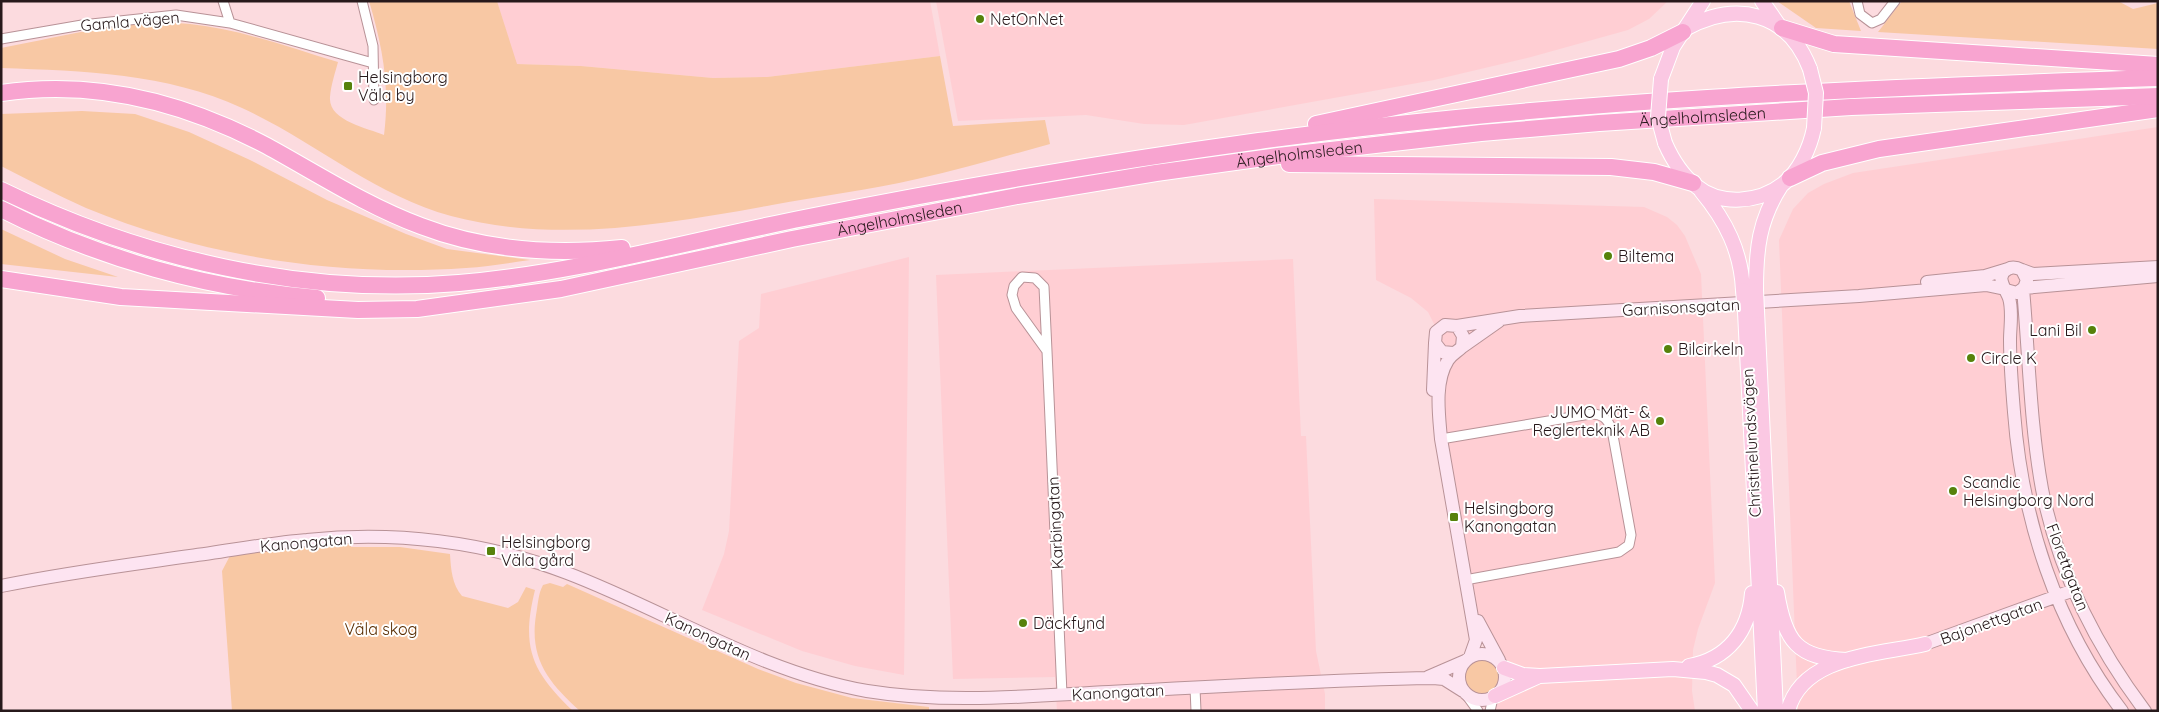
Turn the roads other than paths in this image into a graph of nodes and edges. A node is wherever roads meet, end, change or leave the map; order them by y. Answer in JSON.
{"nodes":[{"id":1,"x":224,"y":1,"type":"edge"},
{"id":2,"x":362,"y":1,"type":"edge"},
{"id":3,"x":1703,"y":1,"type":"edge"},
{"id":4,"x":1762,"y":1,"type":"edge"},
{"id":5,"x":1857,"y":1,"type":"edge"},
{"id":6,"x":1895,"y":1,"type":"edge"},
{"id":7,"x":230,"y":23,"type":"junction"},
{"id":8,"x":1780,"y":26,"type":"junction"},
{"id":9,"x":1684,"y":31,"type":"junction"},
{"id":10,"x":1,"y":39,"type":"edge"},
{"id":11,"x":373,"y":63,"type":"junction"},
{"id":12,"x":2158,"y":65,"type":"edge"},
{"id":13,"x":2158,"y":78,"type":"edge"},
{"id":14,"x":1,"y":93,"type":"edge"},
{"id":15,"x":2158,"y":96,"type":"edge"},
{"id":16,"x":374,"y":100,"type":"dead end"},
{"id":17,"x":2158,"y":109,"type":"edge"},
{"id":18,"x":1182,"y":152,"type":"junction"},
{"id":19,"x":1222,"y":164,"type":"junction"},
{"id":20,"x":1786,"y":181,"type":"junction"},
{"id":21,"x":1695,"y":185,"type":"junction"},
{"id":22,"x":1,"y":190,"type":"edge"},
{"id":23,"x":1,"y":209,"type":"edge"},
{"id":24,"x":682,"y":245,"type":"junction"},
{"id":25,"x":2158,"y":267,"type":"edge"},
{"id":26,"x":2008,"y":269,"type":"junction"},
{"id":27,"x":2022,"y":270,"type":"junction"},
{"id":28,"x":2158,"y":276,"type":"edge"},
{"id":29,"x":1,"y":279,"type":"edge"},
{"id":30,"x":2024,"y":288,"type":"junction"},
{"id":31,"x":2006,"y":289,"type":"junction"},
{"id":32,"x":1750,"y":290,"type":"junction"},
{"id":33,"x":1859,"y":296,"type":"junction"},
{"id":34,"x":452,"y":304,"type":"junction"},
{"id":35,"x":1751,"y":312,"type":"junction"},
{"id":36,"x":1504,"y":319,"type":"junction"},
{"id":37,"x":1457,"y":326,"type":"junction"},
{"id":38,"x":1435,"y":343,"type":"junction"},
{"id":39,"x":1457,"y":350,"type":"junction"},
{"id":40,"x":1047,"y":351,"type":"junction"},
{"id":41,"x":1438,"y":409,"type":"junction"},
{"id":42,"x":1441,"y":439,"type":"junction"},
{"id":43,"x":1765,"y":493,"type":"junction"},
{"id":44,"x":1755,"y":530,"type":"junction"},
{"id":45,"x":1465,"y":580,"type":"junction"},
{"id":46,"x":1,"y":586,"type":"edge"},
{"id":47,"x":2074,"y":590,"type":"junction"},
{"id":48,"x":2057,"y":598,"type":"junction"},
{"id":49,"x":1469,"y":603,"type":"junction"},
{"id":50,"x":1925,"y":644,"type":"joint"},
{"id":51,"x":1468,"y":659,"type":"junction"},
{"id":52,"x":1847,"y":660,"type":"junction"},
{"id":53,"x":1503,"y":665,"type":"junction"},
{"id":54,"x":1673,"y":669,"type":"junction"},
{"id":55,"x":1540,"y":676,"type":"junction"},
{"id":56,"x":1426,"y":678,"type":"junction"},
{"id":57,"x":1195,"y":688,"type":"junction"},
{"id":58,"x":1464,"y":692,"type":"junction"},
{"id":59,"x":1062,"y":694,"type":"junction"},
{"id":60,"x":1494,"y":697,"type":"junction"},
{"id":61,"x":1196,"y":711,"type":"edge"},
{"id":62,"x":1478,"y":711,"type":"edge"},
{"id":63,"x":1490,"y":711,"type":"edge"},
{"id":64,"x":1752,"y":711,"type":"edge"},
{"id":65,"x":1765,"y":711,"type":"edge"},
{"id":66,"x":1776,"y":711,"type":"edge"},
{"id":67,"x":1788,"y":711,"type":"edge"},
{"id":68,"x":2122,"y":711,"type":"edge"},
{"id":69,"x":2145,"y":711,"type":"edge"}],
"edges":[{"from":1,"to":7,"type":"street"},
{"from":2,"to":11,"type":"street"},
{"from":3,"to":9,"type":"main road"},
{"from":4,"to":8,"type":"main road"},
{"from":5,"to":6,"type":"street"},
{"from":7,"to":10,"type":"street","name":"Gamla vägen"},
{"from":7,"to":11,"type":"street","name":"Gamla vägen"},
{"from":8,"to":9,"type":"main road"},
{"from":8,"to":12,"type":"highway"},
{"from":8,"to":20,"type":"main road","bridge":true},
{"from":9,"to":18,"type":"highway"},
{"from":9,"to":21,"type":"main road","bridge":true},
{"from":11,"to":16,"type":"street"},
{"from":13,"to":18,"type":"highway","name":"Ängelholmsleden"},
{"from":14,"to":24,"type":"highway"},
{"from":15,"to":19,"type":"highway","name":"Ängelholmsleden"},
{"from":17,"to":20,"type":"highway"},
{"from":18,"to":24,"type":"highway","name":"Ängelholmsleden"},
{"from":19,"to":21,"type":"highway"},
{"from":19,"to":34,"type":"highway","name":"Ängelholmsleden"},
{"from":20,"to":21,"type":"main road"},
{"from":20,"to":32,"type":"main road","name":"Christinelundsvägen"},
{"from":21,"to":32,"type":"main road","name":"Christinelundsvägen"},
{"from":22,"to":24,"type":"highway"},
{"from":23,"to":34,"type":"highway"},
{"from":25,"to":27,"type":"street","name":"Garnisonsgatan"},
{"from":26,"to":27,"type":"street","name":"Garnisonsgatan"},
{"from":26,"to":31,"type":"street"},
{"from":26,"to":33,"type":"street","name":"Garnisonsgatan"},
{"from":27,"to":30,"type":"street"},
{"from":28,"to":30,"type":"street","name":"Garnisonsgatan"},
{"from":29,"to":34,"type":"highway"},
{"from":30,"to":31,"type":"street","name":"Garnisonsgatan"},
{"from":30,"to":47,"type":"street","name":"Florettgatan"},
{"from":31,"to":33,"type":"street","name":"Garnisonsgatan"},
{"from":31,"to":48,"type":"street","name":"Florettgatan"},
{"from":32,"to":35,"type":"main road","name":"Christinelundsvägen","bridge":true},
{"from":33,"to":36,"type":"street","name":"Garnisonsgatan"},
{"from":35,"to":43,"type":"main road","name":"Christinelundsvägen"},
{"from":35,"to":44,"type":"main road","name":"Christinelundsvägen"},
{"from":36,"to":37,"type":"street","name":"Garnisonsgatan"},
{"from":36,"to":39,"type":"street","name":"Garnisonsgatan"},
{"from":37,"to":38,"type":"street","name":"Garnisonsgatan"},
{"from":37,"to":39,"type":"street"},
{"from":38,"to":39,"type":"street"},
{"from":38,"to":41,"type":"street","name":"Garnisonsgatan"},
{"from":39,"to":41,"type":"street","name":"Garnisonsgatan"},
{"from":40,"to":40,"type":"street","name":"Karbingatan"},
{"from":40,"to":59,"type":"street","name":"Karbingatan"},
{"from":41,"to":42,"type":"street","name":"Garnisonsgatan"},
{"from":42,"to":45,"type":"street","name":"Garnisonsgatan"},
{"from":42,"to":45,"type":"street"},
{"from":43,"to":52,"type":"main road"},
{"from":43,"to":66,"type":"main road","name":"Christinelundsvägen"},
{"from":44,"to":54,"type":"main road"},
{"from":44,"to":65,"type":"main road","name":"Christinelundsvägen"},
{"from":45,"to":49,"type":"street","name":"Garnisonsgatan"},
{"from":46,"to":59,"type":"street","name":"Kanongatan"},
{"from":47,"to":48,"type":"street","name":"Bajonettgatan"},
{"from":47,"to":69,"type":"street","name":"Florettgatan"},
{"from":48,"to":50,"type":"street","name":"Bajonettgatan"},
{"from":48,"to":68,"type":"street","name":"Florettgatan"},
{"from":49,"to":51,"type":"street","name":"Garnisonsgatan"},
{"from":49,"to":53,"type":"street","name":"Garnisonsgatan"},
{"from":50,"to":52,"type":"main road"},
{"from":51,"to":53,"type":"street"},
{"from":51,"to":56,"type":"street","name":"Kanongatan"},
{"from":51,"to":58,"type":"street"},
{"from":52,"to":67,"type":"main road"},
{"from":53,"to":55,"type":"main road"},
{"from":53,"to":60,"type":"street"},
{"from":54,"to":55,"type":"main road"},
{"from":54,"to":64,"type":"main road"},
{"from":55,"to":60,"type":"main road"},
{"from":56,"to":57,"type":"street","name":"Kanongatan"},
{"from":56,"to":58,"type":"street","name":"Kanongatan"},
{"from":57,"to":59,"type":"street","name":"Kanongatan"},
{"from":57,"to":61,"type":"street"},
{"from":58,"to":60,"type":"street"},
{"from":58,"to":62,"type":"street"},
{"from":60,"to":63,"type":"street"}]}
